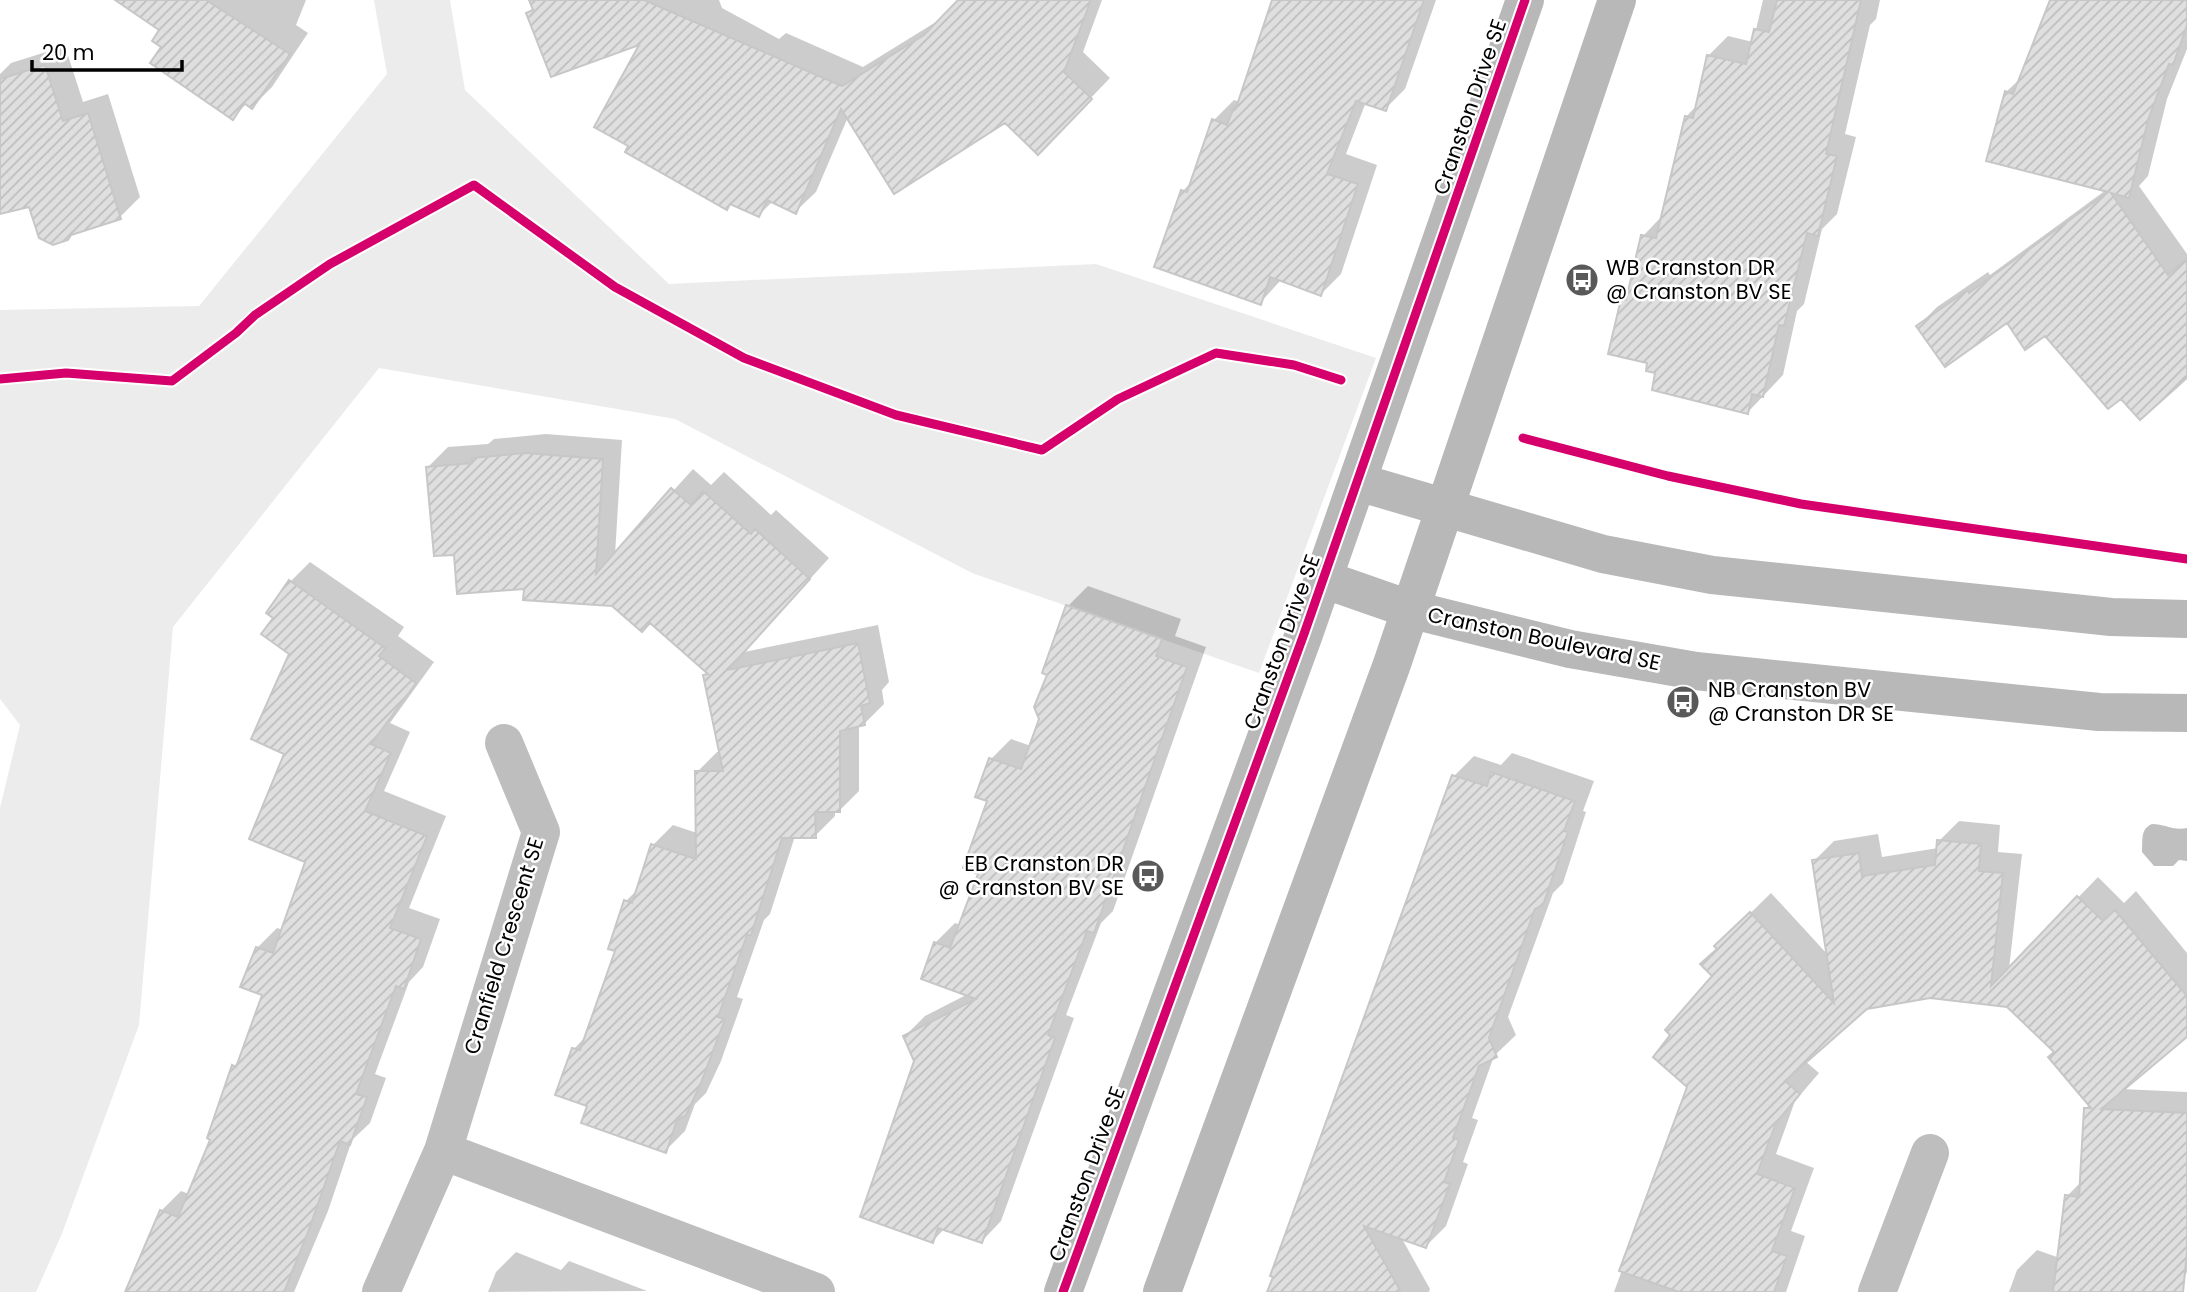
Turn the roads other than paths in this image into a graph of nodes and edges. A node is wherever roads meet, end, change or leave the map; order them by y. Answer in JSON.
{"nodes":[{"id":1,"x":1525,"y":0,"type":"edge"},
{"id":2,"x":1617,"y":0,"type":"edge"},
{"id":3,"x":1358,"y":482,"type":"junction"},
{"id":4,"x":1443,"y":509,"type":"junction"},
{"id":5,"x":1323,"y":579,"type":"junction"},
{"id":6,"x":1409,"y":609,"type":"junction"},
{"id":7,"x":2187,"y":619,"type":"edge"},
{"id":8,"x":2187,"y":713,"type":"edge"},
{"id":9,"x":504,"y":743,"type":"dead end"},
{"id":10,"x":443,"y":1151,"type":"junction"},
{"id":11,"x":1930,"y":1153,"type":"dead end"},
{"id":12,"x":382,"y":1292,"type":"edge"},
{"id":13,"x":816,"y":1292,"type":"edge"},
{"id":14,"x":1063,"y":1292,"type":"edge"},
{"id":15,"x":1162,"y":1292,"type":"edge"},
{"id":16,"x":1877,"y":1292,"type":"edge"}],
"edges":[{"from":1,"to":3,"type":"street","name":"Cranston Drive SE"},
{"from":2,"to":4,"type":"street"},
{"from":3,"to":4,"type":"street"},
{"from":3,"to":5,"type":"street","name":"Cranston Drive SE"},
{"from":4,"to":6,"type":"street"},
{"from":4,"to":7,"type":"street"},
{"from":5,"to":6,"type":"street","name":"Cranston Boulevard SE"},
{"from":5,"to":14,"type":"street","name":"Cranston Drive SE"},
{"from":6,"to":8,"type":"street","name":"Cranston Boulevard SE"},
{"from":6,"to":15,"type":"street"},
{"from":9,"to":10,"type":"street","name":"Cranfield Crescent SE"},
{"from":10,"to":12,"type":"street","name":"Cranfield Crescent SE"},
{"from":10,"to":13,"type":"street"},
{"from":11,"to":16,"type":"street"}]}
